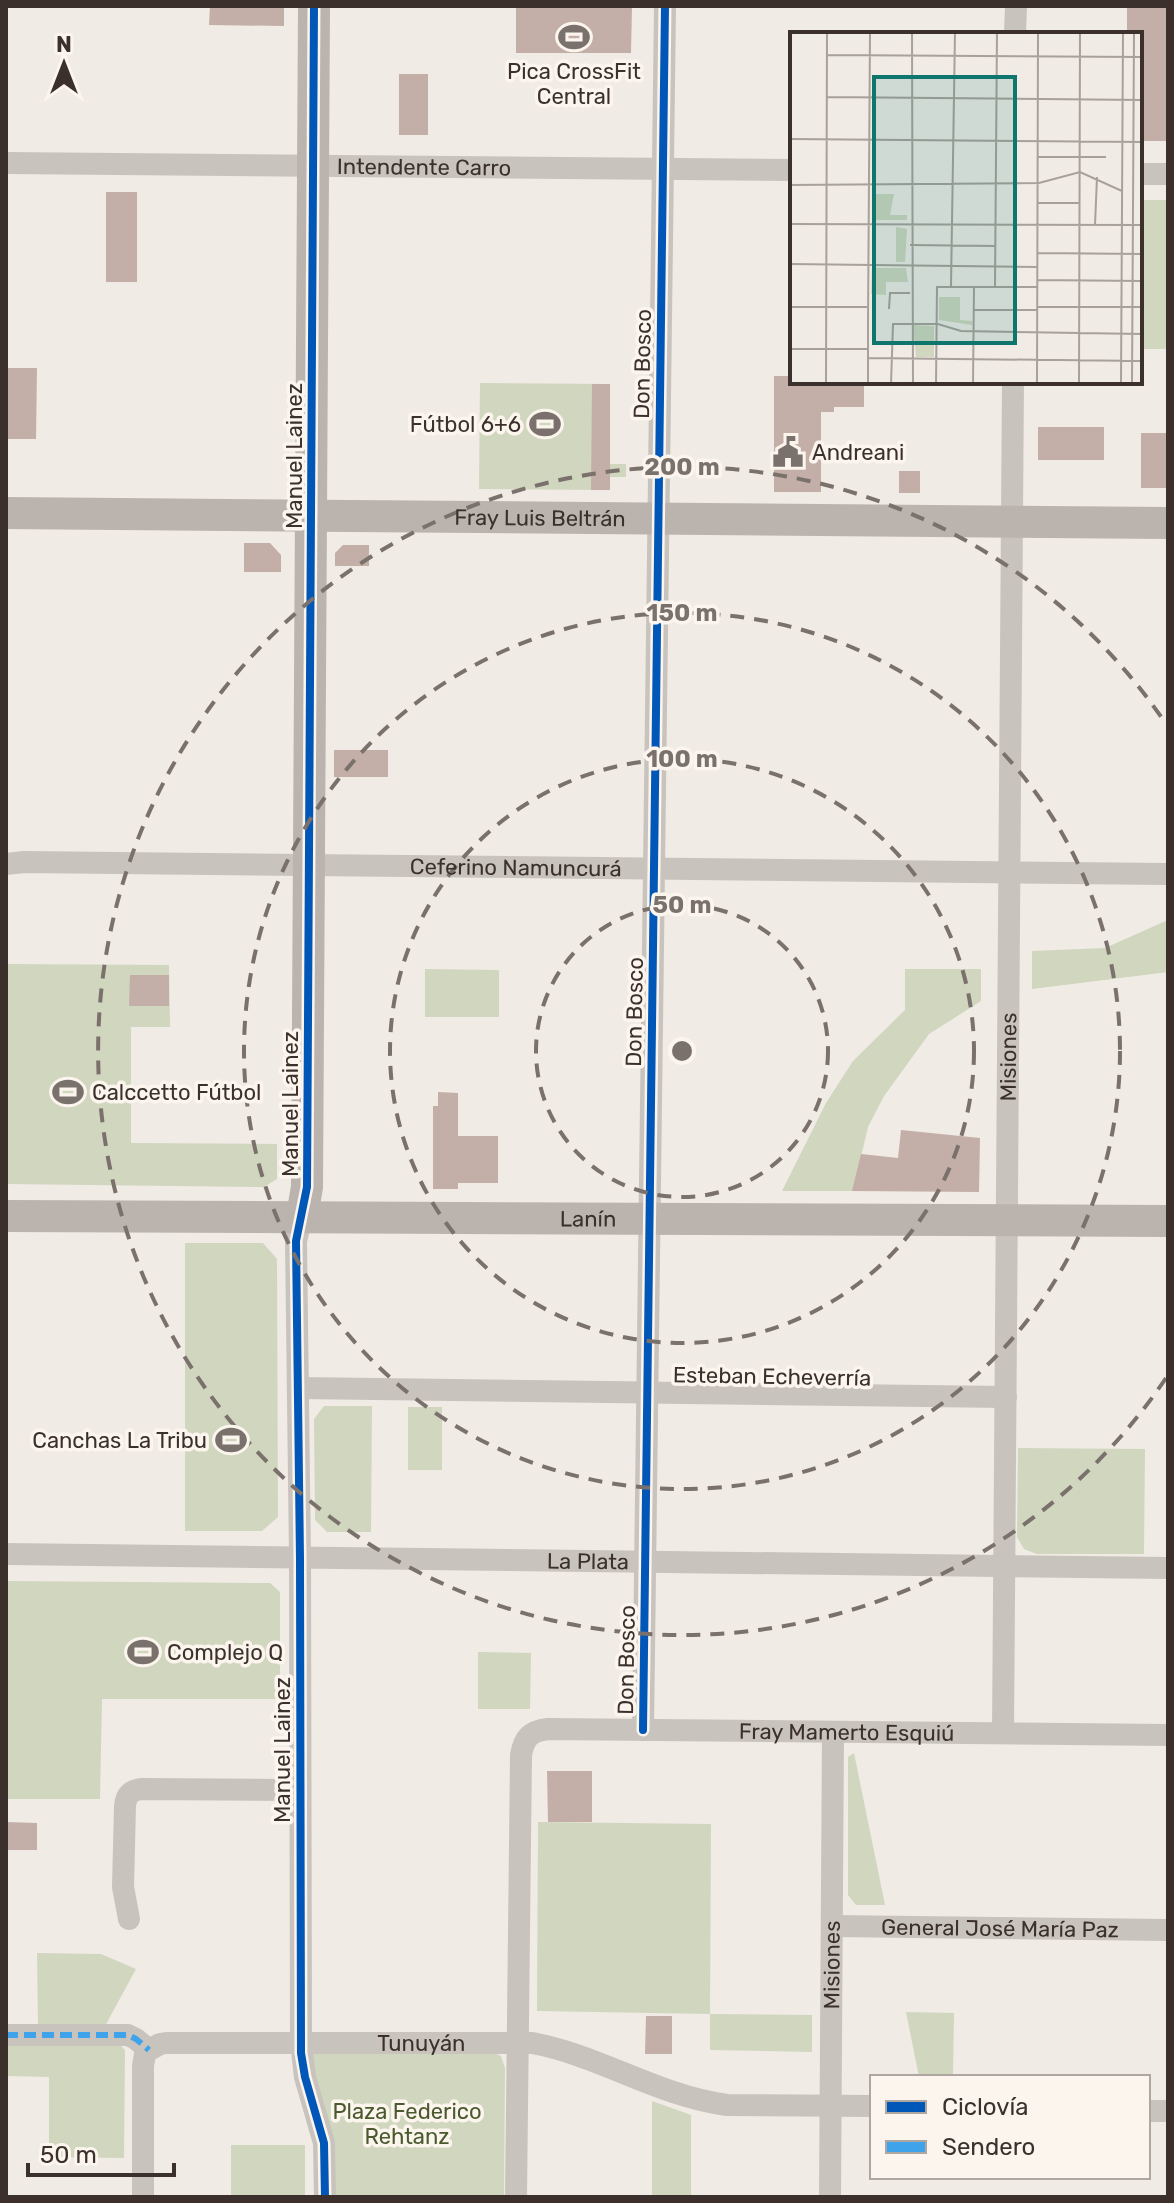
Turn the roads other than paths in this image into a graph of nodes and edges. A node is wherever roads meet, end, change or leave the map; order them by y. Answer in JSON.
{"nodes":[{"id":1,"x":314,"y":6,"type":"edge"},
{"id":2,"x":665,"y":6,"type":"edge"},
{"id":3,"x":1016,"y":6,"type":"edge"},
{"id":4,"x":1015,"y":32,"type":"edge"},
{"id":5,"x":6,"y":163,"type":"edge"},
{"id":6,"x":313,"y":166,"type":"junction"},
{"id":7,"x":663,"y":169,"type":"junction"},
{"id":8,"x":790,"y":170,"type":"edge"},
{"id":9,"x":1142,"y":174,"type":"edge"},
{"id":10,"x":1168,"y":174,"type":"edge"},
{"id":11,"x":1013,"y":384,"type":"edge"},
{"id":12,"x":6,"y":513,"type":"edge"},
{"id":13,"x":311,"y":516,"type":"junction"},
{"id":14,"x":658,"y":519,"type":"junction"},
{"id":15,"x":1012,"y":522,"type":"junction"},
{"id":16,"x":1168,"y":523,"type":"edge"},
{"id":17,"x":6,"y":864,"type":"edge"},
{"id":18,"x":309,"y":865,"type":"junction"},
{"id":19,"x":654,"y":869,"type":"junction"},
{"id":20,"x":1009,"y":873,"type":"junction"},
{"id":21,"x":1168,"y":874,"type":"edge"},
{"id":22,"x":6,"y":1216,"type":"edge"},
{"id":23,"x":302,"y":1216,"type":"junction"},
{"id":24,"x":649,"y":1218,"type":"junction"},
{"id":25,"x":1007,"y":1220,"type":"junction"},
{"id":26,"x":1168,"y":1221,"type":"edge"},
{"id":27,"x":298,"y":1388,"type":"junction"},
{"id":28,"x":647,"y":1392,"type":"junction"},
{"id":29,"x":1006,"y":1397,"type":"junction"},
{"id":30,"x":6,"y":1554,"type":"edge"},
{"id":31,"x":300,"y":1559,"type":"junction"},
{"id":32,"x":645,"y":1562,"type":"junction"},
{"id":33,"x":1004,"y":1566,"type":"junction"},
{"id":34,"x":1168,"y":1568,"type":"edge"},
{"id":35,"x":643,"y":1730,"type":"junction"},
{"id":36,"x":833,"y":1732,"type":"junction"},
{"id":37,"x":1003,"y":1733,"type":"junction"},
{"id":38,"x":1168,"y":1735,"type":"edge"},
{"id":39,"x":300,"y":1790,"type":"junction"},
{"id":40,"x":129,"y":1919,"type":"dead end"},
{"id":41,"x":832,"y":1926,"type":"junction"},
{"id":42,"x":1168,"y":1930,"type":"edge"},
{"id":43,"x":6,"y":2035,"type":"edge"},
{"id":44,"x":518,"y":2042,"type":"junction"},
{"id":45,"x":301,"y":2043,"type":"junction"},
{"id":46,"x":149,"y":2050,"type":"junction"},
{"id":47,"x":831,"y":2105,"type":"junction"},
{"id":48,"x":870,"y":2106,"type":"edge"},
{"id":49,"x":143,"y":2197,"type":"edge"},
{"id":50,"x":325,"y":2197,"type":"edge"},
{"id":51,"x":516,"y":2197,"type":"edge"},
{"id":52,"x":830,"y":2197,"type":"edge"}],
"edges":[{"from":1,"to":6,"type":"street","name":"Manuel Lainez"},
{"from":2,"to":7,"type":"street","name":"Don Bosco"},
{"from":3,"to":4,"type":"street"},
{"from":5,"to":6,"type":"street","name":"Intendente Carro"},
{"from":6,"to":7,"type":"street","name":"Intendente Carro"},
{"from":6,"to":13,"type":"street","name":"Manuel Lainez"},
{"from":7,"to":8,"type":"street","name":"Intendente Carro"},
{"from":7,"to":14,"type":"street","name":"Don Bosco"},
{"from":9,"to":10,"type":"street"},
{"from":11,"to":15,"type":"street","name":"Misiones"},
{"from":12,"to":13,"type":"street","name":"Fray Luis Beltrán"},
{"from":13,"to":14,"type":"street","name":"Fray Luis Beltrán"},
{"from":13,"to":18,"type":"street","name":"Manuel Lainez"},
{"from":14,"to":15,"type":"street","name":"Fray Luis Beltrán"},
{"from":14,"to":19,"type":"street","name":"Don Bosco"},
{"from":15,"to":16,"type":"street","name":"Fray Luis Beltrán"},
{"from":15,"to":20,"type":"street","name":"Misiones"},
{"from":17,"to":18,"type":"street","name":"Ceferino Namuncurá"},
{"from":18,"to":19,"type":"street","name":"Ceferino Namuncurá"},
{"from":18,"to":23,"type":"street","name":"Manuel Lainez"},
{"from":19,"to":20,"type":"street","name":"Ceferino Namuncurá"},
{"from":19,"to":24,"type":"street","name":"Don Bosco"},
{"from":20,"to":21,"type":"street","name":"Ceferino Namuncurá"},
{"from":20,"to":25,"type":"street","name":"Misiones"},
{"from":22,"to":23,"type":"street","name":"Lanín"},
{"from":23,"to":24,"type":"street","name":"Lanín"},
{"from":23,"to":27,"type":"street","name":"Manuel Lainez"},
{"from":24,"to":25,"type":"street","name":"Lanín"},
{"from":24,"to":28,"type":"street","name":"Don Bosco"},
{"from":25,"to":26,"type":"street","name":"Lanín"},
{"from":25,"to":29,"type":"street","name":"Misiones"},
{"from":27,"to":28,"type":"street","name":"Esteban Echeverría"},
{"from":27,"to":31,"type":"street","name":"Manuel Lainez"},
{"from":28,"to":29,"type":"street","name":"Esteban Echeverría"},
{"from":28,"to":32,"type":"street","name":"Don Bosco"},
{"from":29,"to":33,"type":"street","name":"Misiones"},
{"from":30,"to":31,"type":"street","name":"La Plata"},
{"from":31,"to":32,"type":"street","name":"La Plata"},
{"from":31,"to":39,"type":"street","name":"Manuel Lainez"},
{"from":32,"to":33,"type":"street","name":"La Plata"},
{"from":32,"to":35,"type":"street","name":"Don Bosco"},
{"from":33,"to":34,"type":"street","name":"La Plata"},
{"from":33,"to":37,"type":"street","name":"Misiones"},
{"from":35,"to":36,"type":"street","name":"Fray Mamerto Esquiú"},
{"from":35,"to":44,"type":"street","name":"Fray Mamerto Esquiú"},
{"from":36,"to":37,"type":"street","name":"Fray Mamerto Esquiú"},
{"from":36,"to":41,"type":"street","name":"Misiones"},
{"from":37,"to":38,"type":"street","name":"Fray Mamerto Esquiú"},
{"from":39,"to":40,"type":"street"},
{"from":39,"to":45,"type":"street","name":"Manuel Lainez"},
{"from":41,"to":42,"type":"street","name":"General José María Paz"},
{"from":41,"to":47,"type":"street","name":"Misiones"},
{"from":43,"to":46,"type":"street"},
{"from":44,"to":45,"type":"street","name":"Tunuyán"},
{"from":44,"to":47,"type":"street","name":"Tunuyán"},
{"from":44,"to":51,"type":"street"},
{"from":45,"to":46,"type":"street","name":"Tunuyán"},
{"from":45,"to":50,"type":"street","name":"Manuel Lainez"},
{"from":46,"to":49,"type":"street"},
{"from":47,"to":48,"type":"street","name":"Tunuyán"},
{"from":47,"to":52,"type":"street","name":"Misiones"}]}
